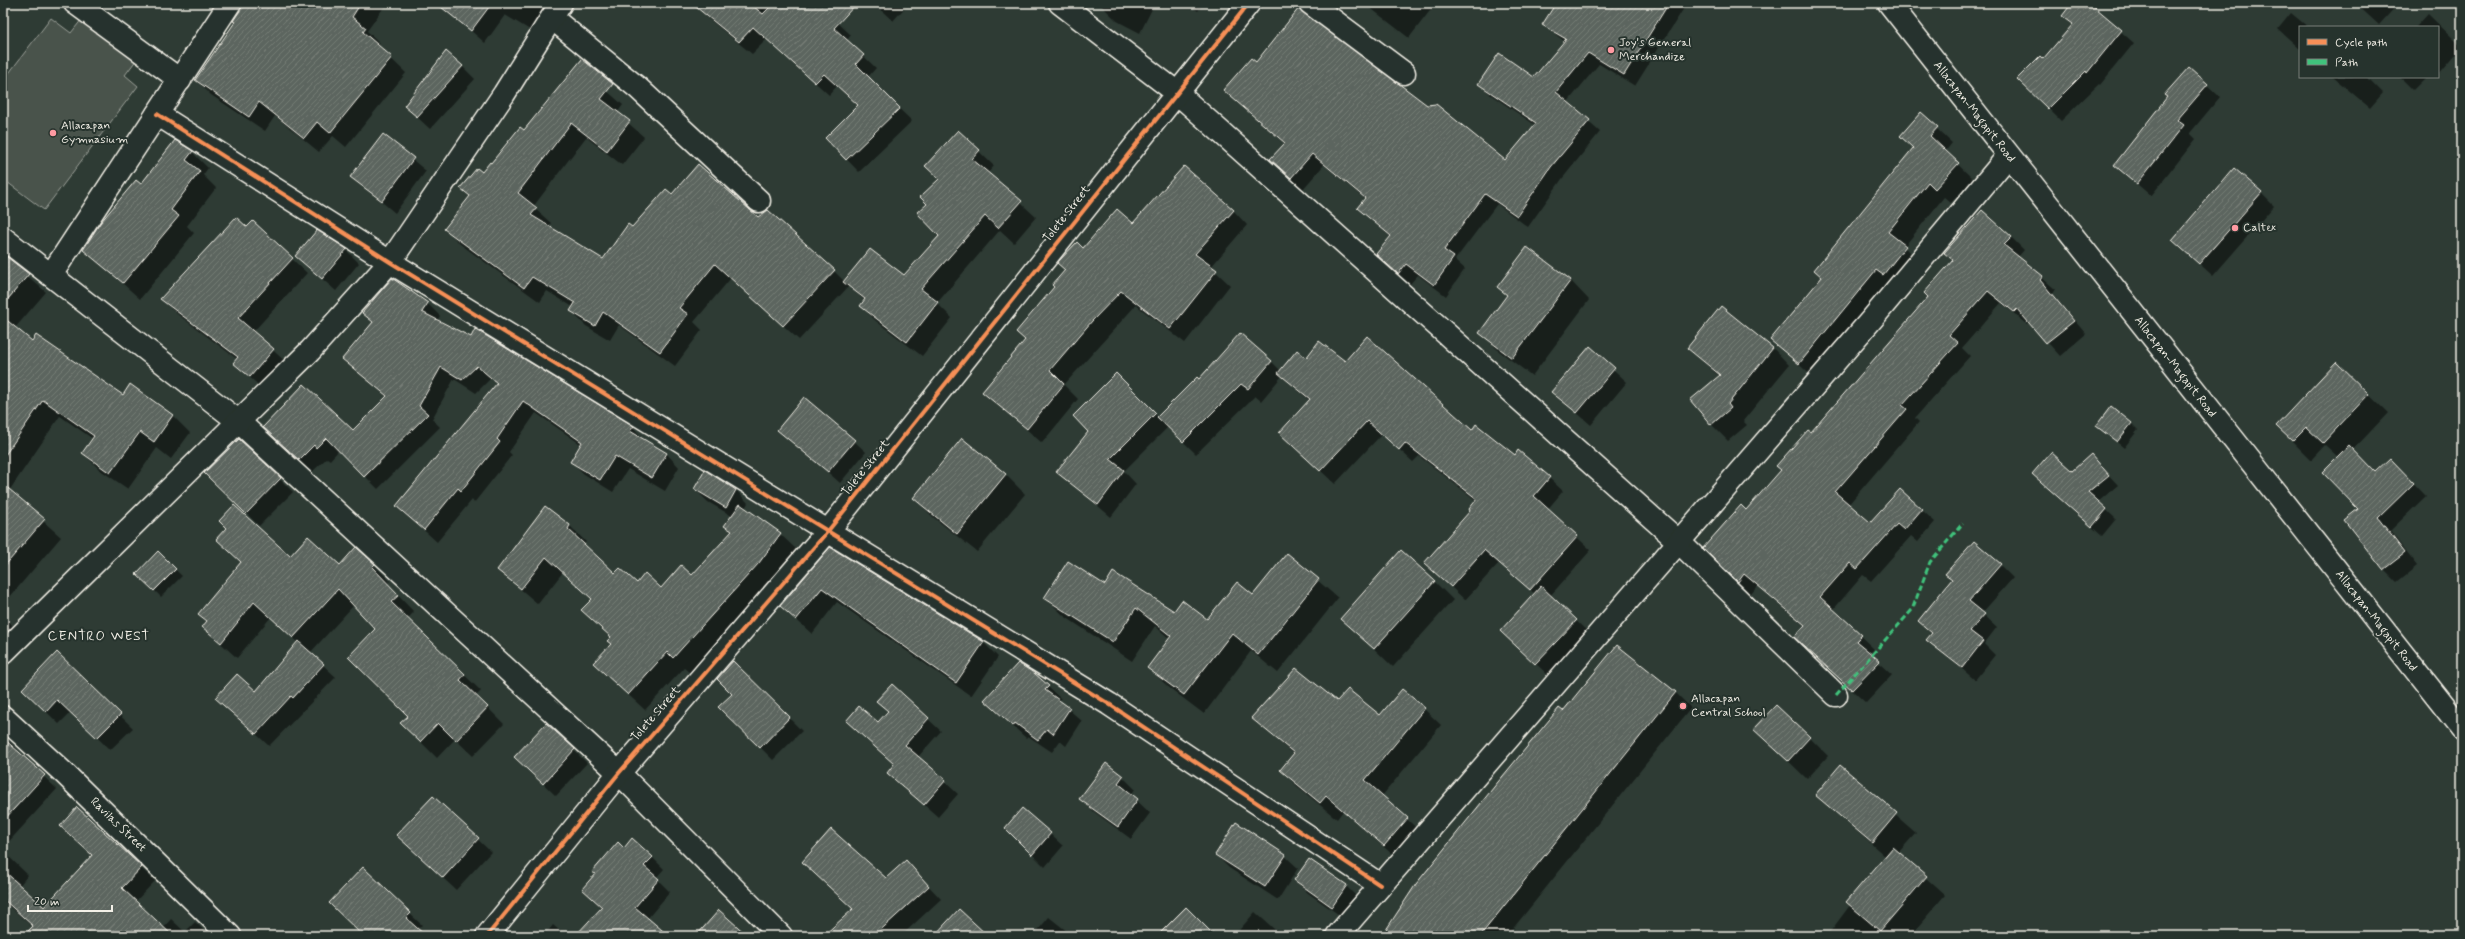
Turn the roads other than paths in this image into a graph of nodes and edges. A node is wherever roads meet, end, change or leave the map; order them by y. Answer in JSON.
{"nodes":[{"id":1,"x":75,"y":3,"type":"edge"},
{"id":2,"x":230,"y":3,"type":"edge"},
{"id":3,"x":1060,"y":3,"type":"edge"},
{"id":4,"x":1249,"y":3,"type":"edge"},
{"id":5,"x":1310,"y":3,"type":"edge"},
{"id":6,"x":1889,"y":3,"type":"edge"},
{"id":7,"x":557,"y":11,"type":"edge"},
{"id":8,"x":1404,"y":73,"type":"dead end"},
{"id":9,"x":180,"y":80,"type":"junction"},
{"id":10,"x":1176,"y":92,"type":"junction"},
{"id":11,"x":157,"y":114,"type":"junction"},
{"id":12,"x":2008,"y":156,"type":"junction"},
{"id":13,"x":759,"y":200,"type":"dead end"},
{"id":14,"x":3,"y":238,"type":"edge"},
{"id":15,"x":390,"y":262,"type":"junction"},
{"id":16,"x":51,"y":275,"type":"junction"},
{"id":17,"x":238,"y":421,"type":"junction"},
{"id":18,"x":828,"y":531,"type":"junction"},
{"id":19,"x":1678,"y":541,"type":"junction"},
{"id":20,"x":3,"y":653,"type":"edge"},
{"id":21,"x":1836,"y":694,"type":"dead end"},
{"id":22,"x":3,"y":717,"type":"edge"},
{"id":23,"x":2462,"y":729,"type":"edge"},
{"id":24,"x":619,"y":773,"type":"junction"},
{"id":25,"x":1380,"y":885,"type":"junction"},
{"id":26,"x":230,"y":936,"type":"edge"},
{"id":27,"x":487,"y":936,"type":"edge"},
{"id":28,"x":781,"y":936,"type":"edge"},
{"id":29,"x":1337,"y":936,"type":"edge"}],
"edges":[{"from":1,"to":9,"type":"main road"},
{"from":2,"to":9,"type":"main road"},
{"from":3,"to":10,"type":"main road"},
{"from":4,"to":10,"type":"main road","name":"Tolete Street"},
{"from":5,"to":8,"type":"main road"},
{"from":6,"to":12,"type":"main road","name":"Allacapan-Magapit Road"},
{"from":7,"to":13,"type":"main road"},
{"from":7,"to":15,"type":"main road"},
{"from":9,"to":11,"type":"main road"},
{"from":10,"to":18,"type":"main road","name":"Tolete Street"},
{"from":10,"to":19,"type":"main road"},
{"from":11,"to":15,"type":"main road"},
{"from":11,"to":16,"type":"main road"},
{"from":12,"to":19,"type":"main road"},
{"from":12,"to":23,"type":"main road","name":"Allacapan-Magapit Road"},
{"from":14,"to":16,"type":"main road"},
{"from":15,"to":17,"type":"main road"},
{"from":15,"to":18,"type":"main road"},
{"from":16,"to":17,"type":"main road"},
{"from":17,"to":20,"type":"main road"},
{"from":17,"to":24,"type":"main road"},
{"from":18,"to":24,"type":"main road","name":"Tolete Street"},
{"from":18,"to":25,"type":"main road"},
{"from":19,"to":21,"type":"main road"},
{"from":19,"to":25,"type":"main road"},
{"from":22,"to":26,"type":"main road","name":"Ravilas Street"},
{"from":24,"to":27,"type":"main road","name":"Tolete Street"},
{"from":24,"to":28,"type":"main road"},
{"from":25,"to":29,"type":"main road"}]}
